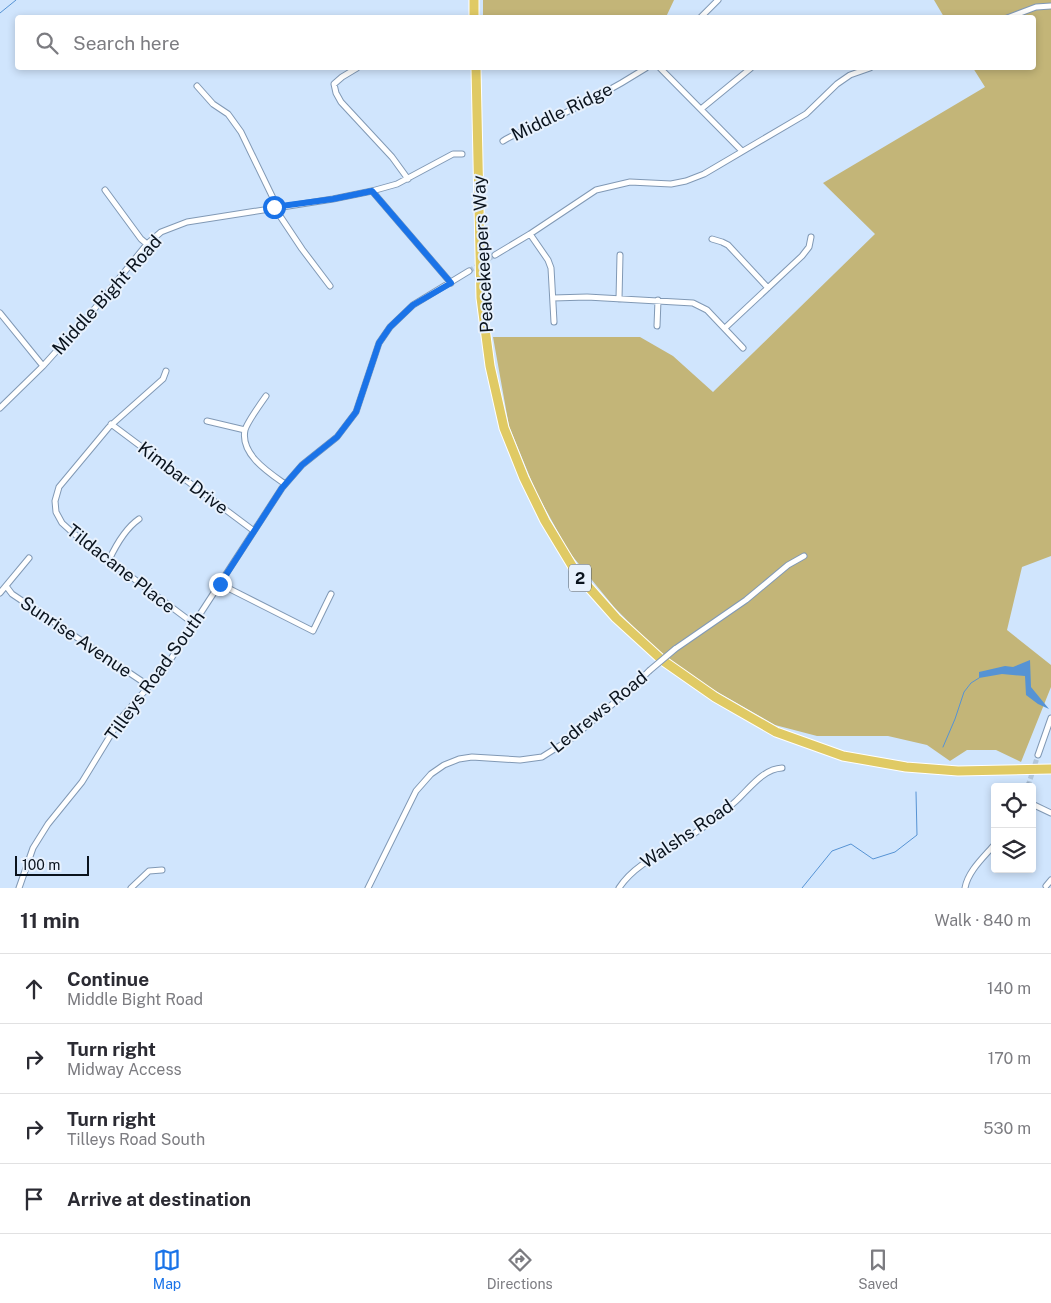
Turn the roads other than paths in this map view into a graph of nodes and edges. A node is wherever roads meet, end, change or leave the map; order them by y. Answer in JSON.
{"nodes":[{"id":1,"x":474,"y":0,"type":"edge"},
{"id":2,"x":718,"y":0,"type":"edge"},
{"id":3,"x":1051,"y":6,"type":"edge"},
{"id":4,"x":474,"y":15,"type":"edge"},
{"id":5,"x":703,"y":15,"type":"edge"},
{"id":6,"x":1015,"y":15,"type":"edge"},
{"id":7,"x":354,"y":70,"type":"edge"},
{"id":8,"x":476,"y":70,"type":"edge"},
{"id":9,"x":643,"y":70,"type":"edge"},
{"id":10,"x":662,"y":70,"type":"edge"},
{"id":11,"x":749,"y":70,"type":"edge"},
{"id":12,"x":865,"y":70,"type":"edge"},
{"id":13,"x":197,"y":86,"type":"dead end"},
{"id":14,"x":701,"y":109,"type":"junction"},
{"id":15,"x":503,"y":141,"type":"dead end"},
{"id":16,"x":742,"y":151,"type":"junction"},
{"id":17,"x":462,"y":154,"type":"dead end"},
{"id":18,"x":408,"y":178,"type":"junction"},
{"id":19,"x":105,"y":190,"type":"dead end"},
{"id":20,"x":372,"y":191,"type":"junction"},
{"id":21,"x":274,"y":207,"type":"junction"},
{"id":22,"x":530,"y":234,"type":"junction"},
{"id":23,"x":811,"y":237,"type":"dead end"},
{"id":24,"x":712,"y":239,"type":"dead end"},
{"id":25,"x":147,"y":244,"type":"junction"},
{"id":26,"x":495,"y":255,"type":"tunnel mouth"},
{"id":27,"x":620,"y":255,"type":"dead end"},
{"id":28,"x":469,"y":272,"type":"tunnel mouth"},
{"id":29,"x":451,"y":283,"type":"junction"},
{"id":30,"x":330,"y":286,"type":"dead end"},
{"id":31,"x":768,"y":288,"type":"junction"},
{"id":32,"x":553,"y":298,"type":"junction"},
{"id":33,"x":619,"y":298,"type":"junction"},
{"id":34,"x":658,"y":300,"type":"junction"},
{"id":35,"x":0,"y":313,"type":"edge"},
{"id":36,"x":554,"y":322,"type":"dead end"},
{"id":37,"x":657,"y":326,"type":"dead end"},
{"id":38,"x":725,"y":328,"type":"junction"},
{"id":39,"x":743,"y":348,"type":"dead end"},
{"id":40,"x":43,"y":366,"type":"junction"},
{"id":41,"x":166,"y":371,"type":"dead end"},
{"id":42,"x":266,"y":396,"type":"dead end"},
{"id":43,"x":0,"y":408,"type":"edge"},
{"id":44,"x":207,"y":421,"type":"dead end"},
{"id":45,"x":111,"y":424,"type":"junction"},
{"id":46,"x":246,"y":430,"type":"junction"},
{"id":47,"x":285,"y":484,"type":"junction"},
{"id":48,"x":139,"y":519,"type":"dead end"},
{"id":49,"x":254,"y":531,"type":"junction"},
{"id":50,"x":804,"y":556,"type":"dead end"},
{"id":51,"x":29,"y":558,"type":"dead end"},
{"id":52,"x":108,"y":560,"type":"junction"},
{"id":53,"x":220,"y":584,"type":"junction"},
{"id":54,"x":6,"y":586,"type":"junction"},
{"id":55,"x":0,"y":593,"type":"edge"},
{"id":56,"x":331,"y":594,"type":"dead end"},
{"id":57,"x":194,"y":624,"type":"junction"},
{"id":58,"x":149,"y":686,"type":"junction"},
{"id":59,"x":1051,"y":718,"type":"edge"},
{"id":60,"x":1038,"y":755,"type":"tunnel mouth"},
{"id":61,"x":782,"y":768,"type":"dead end"},
{"id":62,"x":1051,"y":769,"type":"edge"},
{"id":63,"x":1036,"y":806,"type":"edge"},
{"id":64,"x":1051,"y":813,"type":"edge"},
{"id":65,"x":991,"y":848,"type":"edge"},
{"id":66,"x":162,"y":870,"type":"dead end"},
{"id":67,"x":1051,"y":880,"type":"edge"},
{"id":68,"x":1046,"y":886,"type":"dead end"},
{"id":69,"x":19,"y":888,"type":"edge"},
{"id":70,"x":131,"y":888,"type":"edge"},
{"id":71,"x":368,"y":888,"type":"edge"},
{"id":72,"x":619,"y":888,"type":"edge"},
{"id":73,"x":965,"y":888,"type":"edge"}],
"edges":[{"from":1,"to":4,"type":"highway"},
{"from":2,"to":5,"type":"street"},
{"from":3,"to":6,"type":"street"},
{"from":7,"to":18,"type":"street"},
{"from":8,"to":62,"type":"highway","name":"Peacekeepers Way","number":"2"},
{"from":9,"to":15,"type":"street","name":"Middle Ridge"},
{"from":10,"to":14,"type":"street"},
{"from":11,"to":14,"type":"street"},
{"from":12,"to":16,"type":"street"},
{"from":13,"to":21,"type":"street"},
{"from":14,"to":16,"type":"street"},
{"from":16,"to":22,"type":"street"},
{"from":17,"to":18,"type":"street","name":"Middle Bight Road"},
{"from":18,"to":20,"type":"street","name":"Middle Bight Road"},
{"from":19,"to":25,"type":"street"},
{"from":20,"to":21,"type":"street","name":"Middle Bight Road"},
{"from":20,"to":29,"type":"street"},
{"from":21,"to":25,"type":"street","name":"Middle Bight Road"},
{"from":21,"to":30,"type":"street"},
{"from":22,"to":26,"type":"street"},
{"from":22,"to":32,"type":"street"},
{"from":23,"to":31,"type":"street"},
{"from":24,"to":31,"type":"street"},
{"from":25,"to":40,"type":"street","name":"Middle Bight Road"},
{"from":27,"to":33,"type":"street"},
{"from":28,"to":29,"type":"street","name":"Tilleys Road South"},
{"from":29,"to":47,"type":"street","name":"Tilleys Road South"},
{"from":31,"to":38,"type":"street"},
{"from":32,"to":33,"type":"street"},
{"from":32,"to":36,"type":"street"},
{"from":33,"to":34,"type":"street"},
{"from":34,"to":37,"type":"street"},
{"from":34,"to":38,"type":"street"},
{"from":35,"to":40,"type":"street"},
{"from":38,"to":39,"type":"street"},
{"from":40,"to":43,"type":"street","name":"Middle Bight Road"},
{"from":41,"to":45,"type":"street","name":"Tildacane Place"},
{"from":42,"to":46,"type":"street"},
{"from":44,"to":46,"type":"street"},
{"from":45,"to":49,"type":"street","name":"Kimbar Drive"},
{"from":45,"to":52,"type":"street","name":"Tildacane Place"},
{"from":46,"to":47,"type":"street"},
{"from":47,"to":49,"type":"street","name":"Tilleys Road South"},
{"from":48,"to":52,"type":"street"},
{"from":49,"to":53,"type":"street","name":"Tilleys Road South"},
{"from":50,"to":71,"type":"street","name":"Ledrews Road","bridge":true},
{"from":51,"to":54,"type":"street"},
{"from":52,"to":57,"type":"street","name":"Tildacane Place"},
{"from":53,"to":56,"type":"street"},
{"from":53,"to":57,"type":"street","name":"Tilleys Road South"},
{"from":54,"to":55,"type":"street"},
{"from":54,"to":58,"type":"street","name":"Sunrise Avenue"},
{"from":57,"to":58,"type":"street","name":"Tilleys Road South"},
{"from":58,"to":69,"type":"street","name":"Tilleys Road South"},
{"from":59,"to":60,"type":"street"},
{"from":61,"to":72,"type":"street","name":"Walshs Road"},
{"from":63,"to":64,"type":"street"},
{"from":65,"to":73,"type":"street"},
{"from":66,"to":70,"type":"street"},
{"from":67,"to":68,"type":"street"}]}
